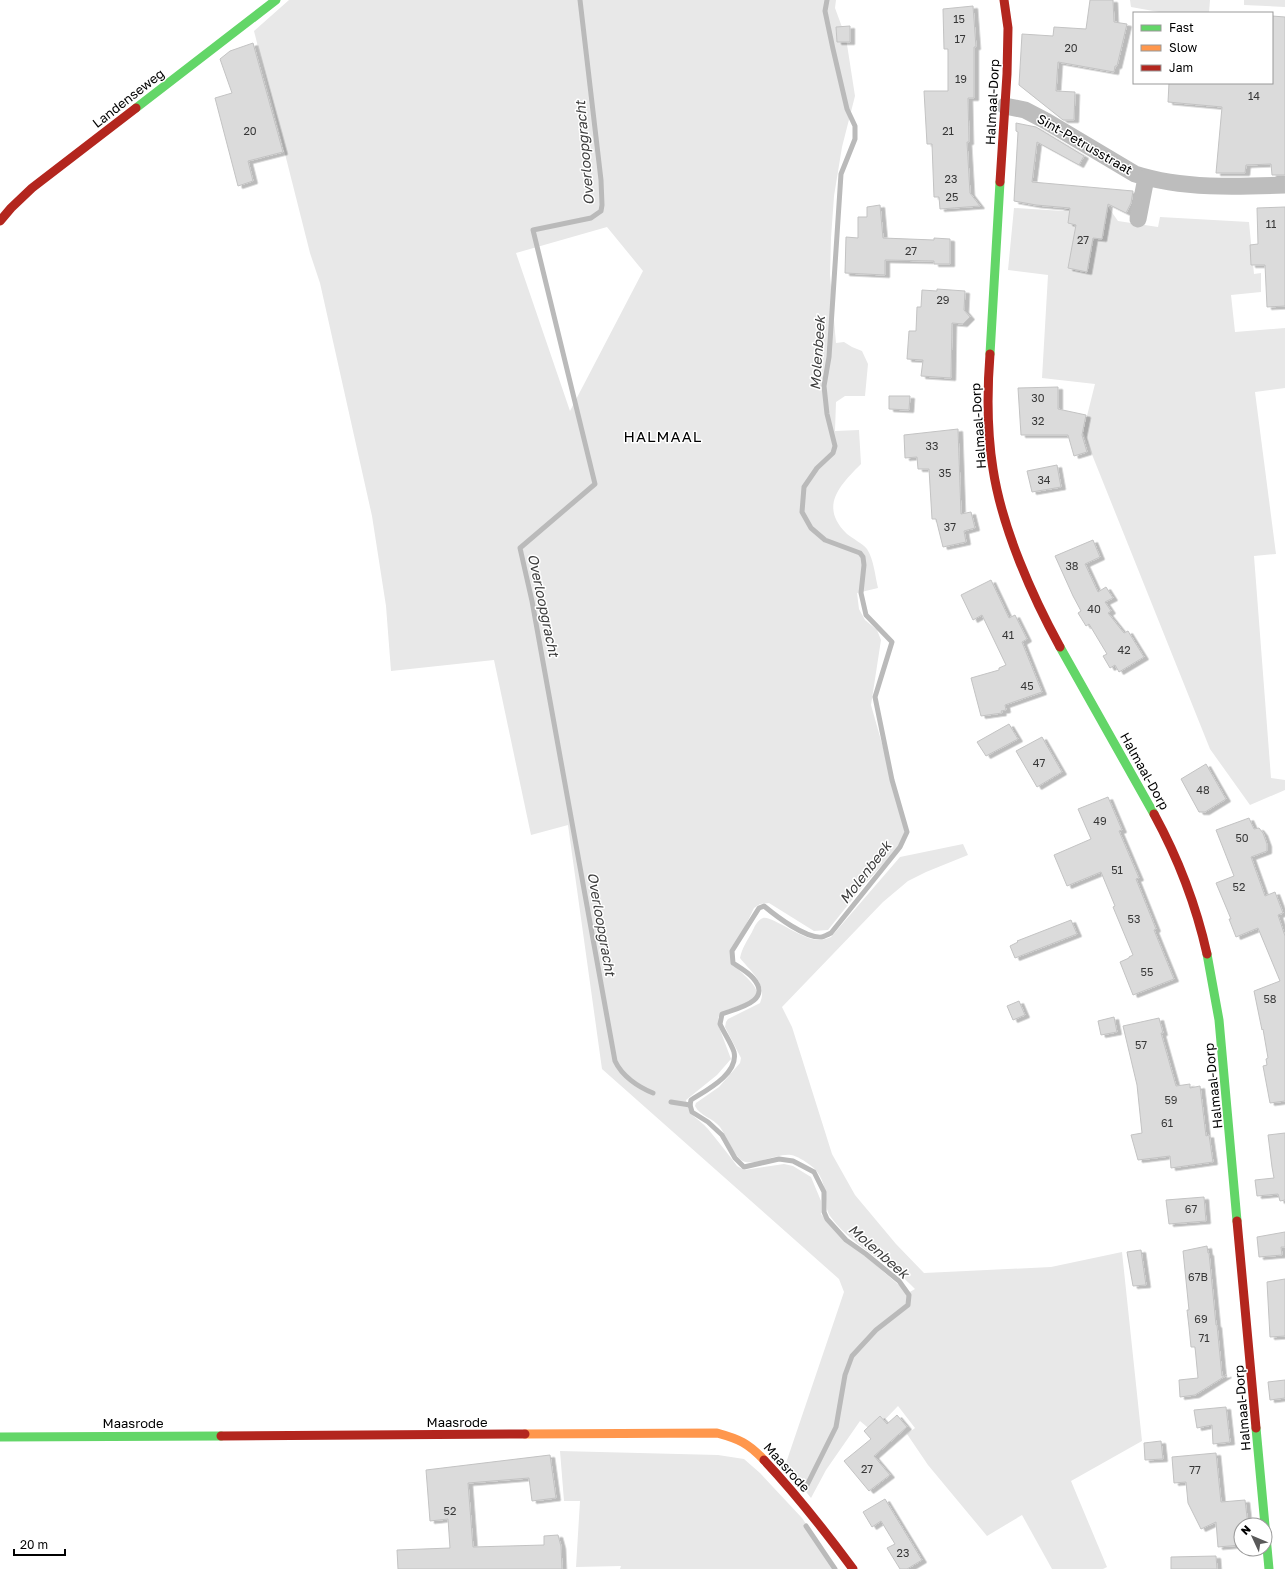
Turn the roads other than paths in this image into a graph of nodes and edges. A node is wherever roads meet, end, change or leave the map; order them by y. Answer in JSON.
{"nodes":[{"id":1,"x":276,"y":0,"type":"edge"},
{"id":2,"x":1004,"y":0,"type":"edge"},
{"id":3,"x":1005,"y":106,"type":"junction"},
{"id":4,"x":1146,"y":178,"type":"junction"},
{"id":5,"x":1285,"y":185,"type":"edge"},
{"id":6,"x":1138,"y":219,"type":"dead end"},
{"id":7,"x":0,"y":221,"type":"edge"},
{"id":8,"x":0,"y":1437,"type":"edge"},
{"id":9,"x":853,"y":1569,"type":"edge"},
{"id":10,"x":1269,"y":1569,"type":"edge"}],
"edges":[{"from":1,"to":7,"type":"street","name":"Landenseweg"},
{"from":2,"to":3,"type":"street","name":"Halmaal-Dorp"},
{"from":3,"to":4,"type":"street","name":"Sint-Petrusstraat"},
{"from":3,"to":10,"type":"street","name":"Halmaal-Dorp"},
{"from":4,"to":5,"type":"street","name":"Sint-Petrusstraat"},
{"from":4,"to":6,"type":"street"},
{"from":8,"to":9,"type":"street","name":"Maasrode"}]}
